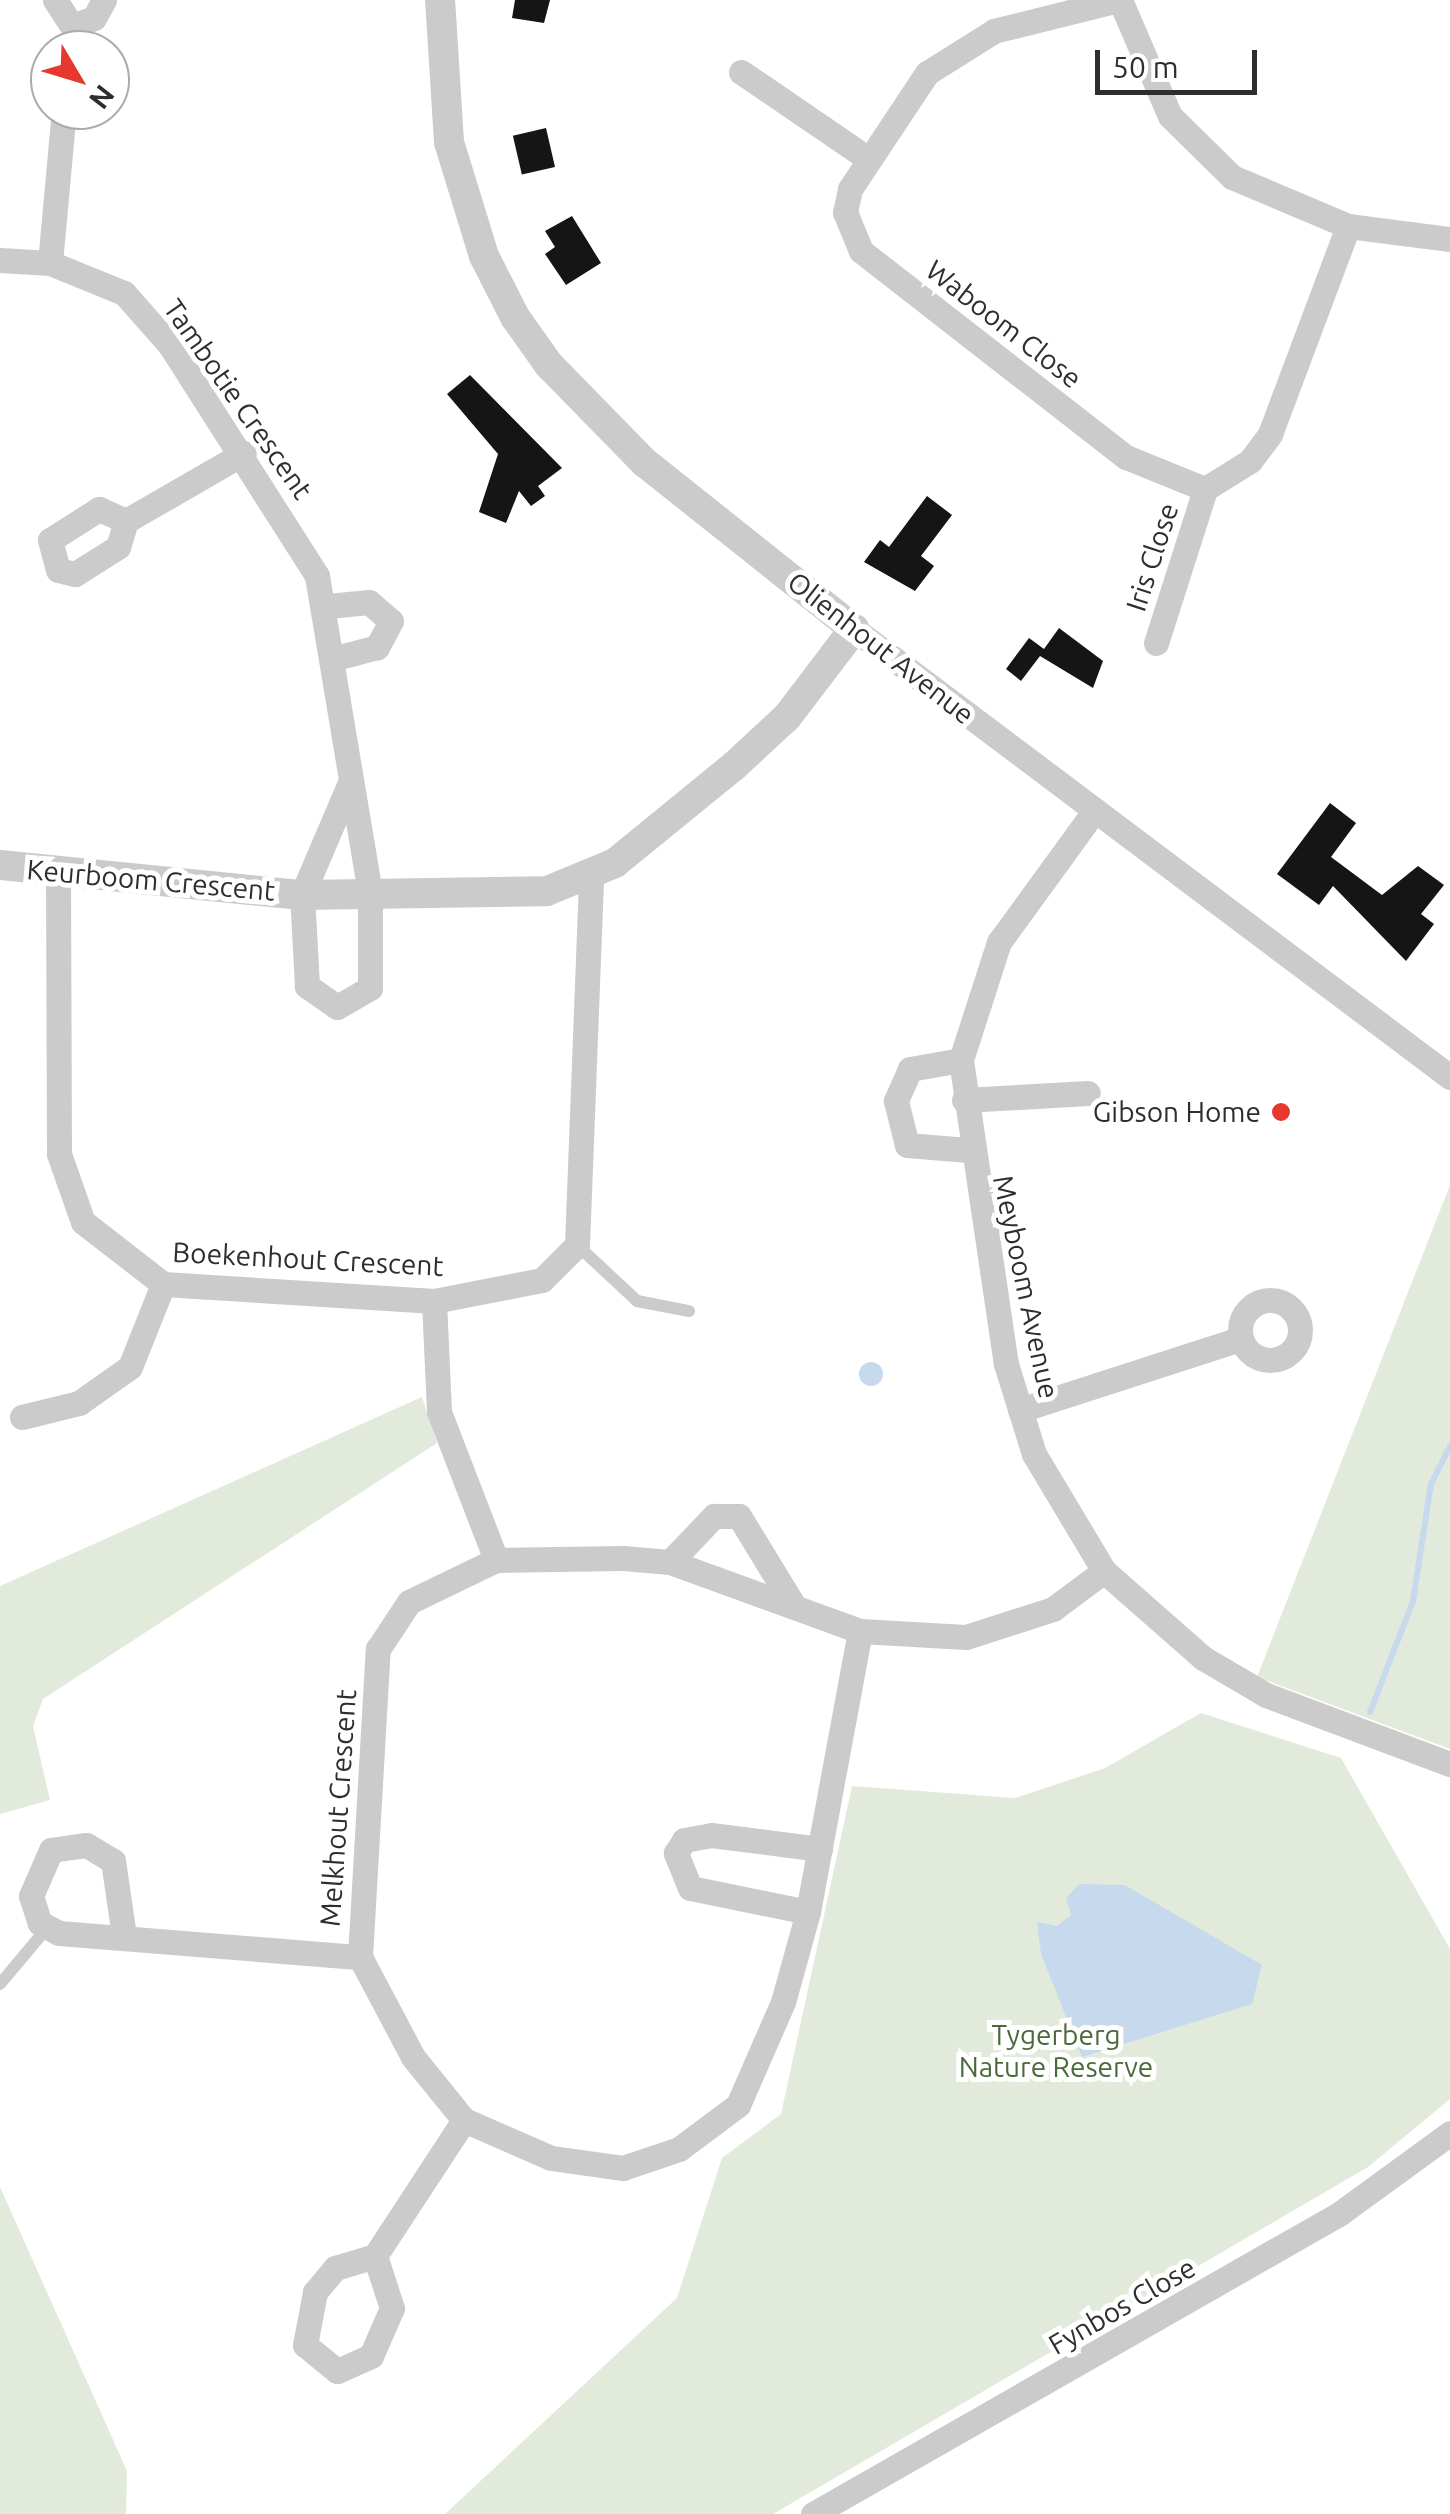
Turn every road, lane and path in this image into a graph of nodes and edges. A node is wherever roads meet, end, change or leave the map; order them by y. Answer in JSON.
{"nodes":[{"id":1,"x":55,"y":0,"type":"edge"},
{"id":2,"x":104,"y":0,"type":"edge"},
{"id":3,"x":440,"y":0,"type":"edge"},
{"id":4,"x":460,"y":0,"type":"edge"},
{"id":5,"x":1119,"y":0,"type":"edge"},
{"id":6,"x":68,"y":30,"type":"edge"},
{"id":7,"x":80,"y":30,"type":"edge"},
{"id":8,"x":741,"y":72,"type":"dead end"},
{"id":9,"x":446,"y":113,"type":"junction"},
{"id":10,"x":62,"y":130,"type":"edge"},
{"id":11,"x":864,"y":156,"type":"junction"},
{"id":12,"x":1348,"y":226,"type":"junction"},
{"id":13,"x":1450,"y":239,"type":"edge"},
{"id":14,"x":0,"y":260,"type":"edge"},
{"id":15,"x":50,"y":263,"type":"junction"},
{"id":16,"x":244,"y":454,"type":"junction"},
{"id":17,"x":1205,"y":488,"type":"junction"},
{"id":18,"x":126,"y":521,"type":"dead end"},
{"id":19,"x":328,"y":606,"type":"junction"},
{"id":20,"x":854,"y":630,"type":"junction"},
{"id":21,"x":1156,"y":643,"type":"dead end"},
{"id":22,"x":336,"y":658,"type":"junction"},
{"id":23,"x":350,"y":785,"type":"junction"},
{"id":24,"x":1094,"y":810,"type":"junction"},
{"id":25,"x":0,"y":865,"type":"edge"},
{"id":26,"x":58,"y":874,"type":"junction"},
{"id":27,"x":590,"y":876,"type":"junction"},
{"id":28,"x":370,"y":892,"type":"junction"},
{"id":29,"x":302,"y":894,"type":"junction"},
{"id":30,"x":962,"y":1060,"type":"junction"},
{"id":31,"x":1450,"y":1077,"type":"edge"},
{"id":32,"x":1088,"y":1093,"type":"dead end"},
{"id":33,"x":964,"y":1100,"type":"junction"},
{"id":34,"x":968,"y":1150,"type":"junction"},
{"id":35,"x":577,"y":1245,"type":"junction"},
{"id":36,"x":164,"y":1284,"type":"junction"},
{"id":37,"x":434,"y":1301,"type":"junction"},
{"id":38,"x":689,"y":1311,"type":"dead end"},
{"id":39,"x":1240,"y":1339,"type":"dead end"},
{"id":40,"x":1020,"y":1410,"type":"junction"},
{"id":41,"x":22,"y":1416,"type":"dead end"},
{"id":42,"x":496,"y":1560,"type":"junction"},
{"id":43,"x":670,"y":1562,"type":"junction"},
{"id":44,"x":1104,"y":1570,"type":"junction"},
{"id":45,"x":794,"y":1606,"type":"junction"},
{"id":46,"x":860,"y":1631,"type":"junction"},
{"id":47,"x":1450,"y":1764,"type":"edge"},
{"id":48,"x":820,"y":1848,"type":"junction"},
{"id":49,"x":808,"y":1912,"type":"junction"},
{"id":50,"x":47,"y":1928,"type":"junction"},
{"id":51,"x":124,"y":1936,"type":"junction"},
{"id":52,"x":360,"y":1957,"type":"junction"},
{"id":53,"x":0,"y":1984,"type":"edge"},
{"id":54,"x":464,"y":2120,"type":"junction"},
{"id":55,"x":1450,"y":2133,"type":"edge"},
{"id":56,"x":374,"y":2256,"type":"junction"},
{"id":57,"x":813,"y":2514,"type":"edge"}],
"edges":[{"from":1,"to":6,"type":"street"},
{"from":2,"to":7,"type":"street"},
{"from":3,"to":9,"type":"street","name":"Olienhout Avenue"},
{"from":4,"to":9,"type":"street","name":"Olienhout Avenue"},
{"from":5,"to":11,"type":"street","name":"Waboom Close"},
{"from":5,"to":12,"type":"street"},
{"from":8,"to":11,"type":"street"},
{"from":9,"to":20,"type":"street","name":"Olienhout Avenue"},
{"from":10,"to":15,"type":"street"},
{"from":11,"to":17,"type":"street","name":"Waboom Close"},
{"from":12,"to":13,"type":"street"},
{"from":12,"to":17,"type":"street"},
{"from":14,"to":15,"type":"street","name":"Tambotie Crescent"},
{"from":15,"to":16,"type":"street","name":"Tambotie Crescent"},
{"from":16,"to":18,"type":"street"},
{"from":16,"to":19,"type":"street","name":"Tambotie Crescent"},
{"from":17,"to":21,"type":"street","name":"Iris Close"},
{"from":19,"to":22,"type":"street","name":"Tambotie Crescent"},
{"from":19,"to":22,"type":"street"},
{"from":20,"to":24,"type":"street","name":"Olienhout Avenue"},
{"from":20,"to":27,"type":"street","name":"Keurboom Crescent"},
{"from":22,"to":23,"type":"street","name":"Tambotie Crescent"},
{"from":23,"to":28,"type":"street","name":"Tambotie Crescent"},
{"from":23,"to":29,"type":"street"},
{"from":24,"to":30,"type":"street","name":"Meyboom Avenue"},
{"from":24,"to":31,"type":"street","name":"Olienhout Avenue"},
{"from":25,"to":26,"type":"street","name":"Keurboom Crescent"},
{"from":26,"to":29,"type":"street","name":"Keurboom Crescent"},
{"from":26,"to":36,"type":"street","name":"Boekenhout Crescent"},
{"from":27,"to":28,"type":"street","name":"Keurboom Crescent"},
{"from":27,"to":35,"type":"street"},
{"from":28,"to":29,"type":"street","name":"Keurboom Crescent"},
{"from":28,"to":29,"type":"street","name":"Keurboom Crescent"},
{"from":30,"to":33,"type":"street","name":"Meyboom Avenue"},
{"from":30,"to":34,"type":"street"},
{"from":32,"to":33,"type":"street"},
{"from":33,"to":34,"type":"street","name":"Meyboom Avenue"},
{"from":34,"to":40,"type":"street","name":"Meyboom Avenue"},
{"from":35,"to":37,"type":"street","name":"Boekenhout Crescent"},
{"from":35,"to":38,"type":"lane"},
{"from":36,"to":37,"type":"street","name":"Boekenhout Crescent"},
{"from":36,"to":41,"type":"street"},
{"from":37,"to":42,"type":"street"},
{"from":39,"to":40,"type":"street"},
{"from":40,"to":44,"type":"street","name":"Meyboom Avenue"},
{"from":42,"to":43,"type":"street","name":"Melkhout Crescent"},
{"from":42,"to":52,"type":"street","name":"Melkhout Crescent"},
{"from":43,"to":45,"type":"street","name":"Melkhout Crescent"},
{"from":43,"to":45,"type":"street"},
{"from":44,"to":46,"type":"street","name":"Melkhout Crescent"},
{"from":44,"to":47,"type":"street","name":"Meyboom Avenue"},
{"from":45,"to":46,"type":"street","name":"Melkhout Crescent"},
{"from":46,"to":48,"type":"street","name":"Melkhout Crescent"},
{"from":48,"to":49,"type":"street","name":"Melkhout Crescent"},
{"from":48,"to":49,"type":"street"},
{"from":49,"to":54,"type":"street","name":"Melkhout Crescent"},
{"from":50,"to":51,"type":"street"},
{"from":50,"to":51,"type":"street"},
{"from":50,"to":53,"type":"lane"},
{"from":51,"to":52,"type":"street"},
{"from":52,"to":54,"type":"street","name":"Melkhout Crescent"},
{"from":54,"to":56,"type":"street"},
{"from":55,"to":57,"type":"street","name":"Fynbos Close"},
{"from":56,"to":56,"type":"street"}]}
